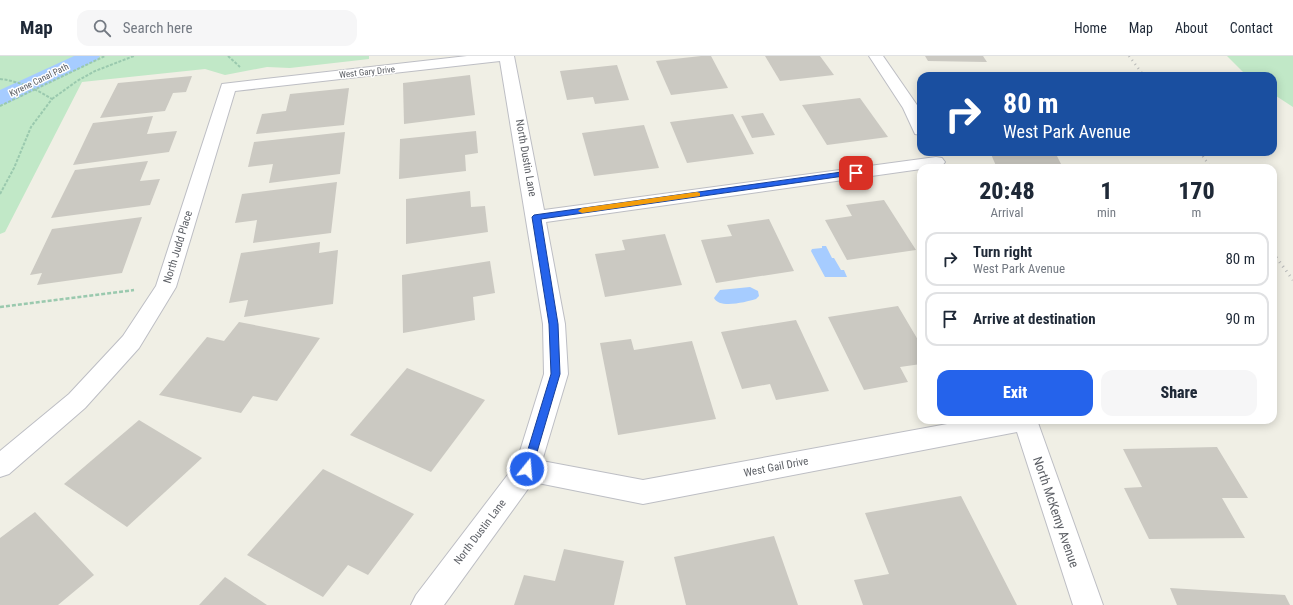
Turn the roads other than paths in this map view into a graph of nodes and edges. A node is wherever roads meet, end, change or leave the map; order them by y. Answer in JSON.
{"nodes":[{"id":1,"x":507,"y":56,"type":"edge"},
{"id":2,"x":876,"y":56,"type":"edge"},
{"id":3,"x":228,"y":87,"type":"joint"},
{"id":4,"x":917,"y":121,"type":"edge"},
{"id":5,"x":935,"y":161,"type":"edge"},
{"id":6,"x":536,"y":217,"type":"junction"},
{"id":7,"x":1004,"y":424,"type":"edge"},
{"id":8,"x":1026,"y":424,"type":"edge"},
{"id":9,"x":0,"y":466,"type":"edge"},
{"id":10,"x":527,"y":469,"type":"junction"},
{"id":11,"x":426,"y":605,"type":"edge"},
{"id":12,"x":1088,"y":605,"type":"edge"}],
"edges":[{"from":1,"to":3,"type":"street","name":"West Gary Drive"},
{"from":1,"to":6,"type":"street","name":"North Dustin Lane"},
{"from":2,"to":4,"type":"street"},
{"from":3,"to":9,"type":"street","name":"North Judd Place"},
{"from":5,"to":6,"type":"street"},
{"from":6,"to":10,"type":"street","name":"North Dustin Lane"},
{"from":7,"to":10,"type":"street","name":"West Gail Drive"},
{"from":8,"to":12,"type":"street","name":"North McKemy Avenue"},
{"from":10,"to":11,"type":"street","name":"North Dustin Lane"}]}
